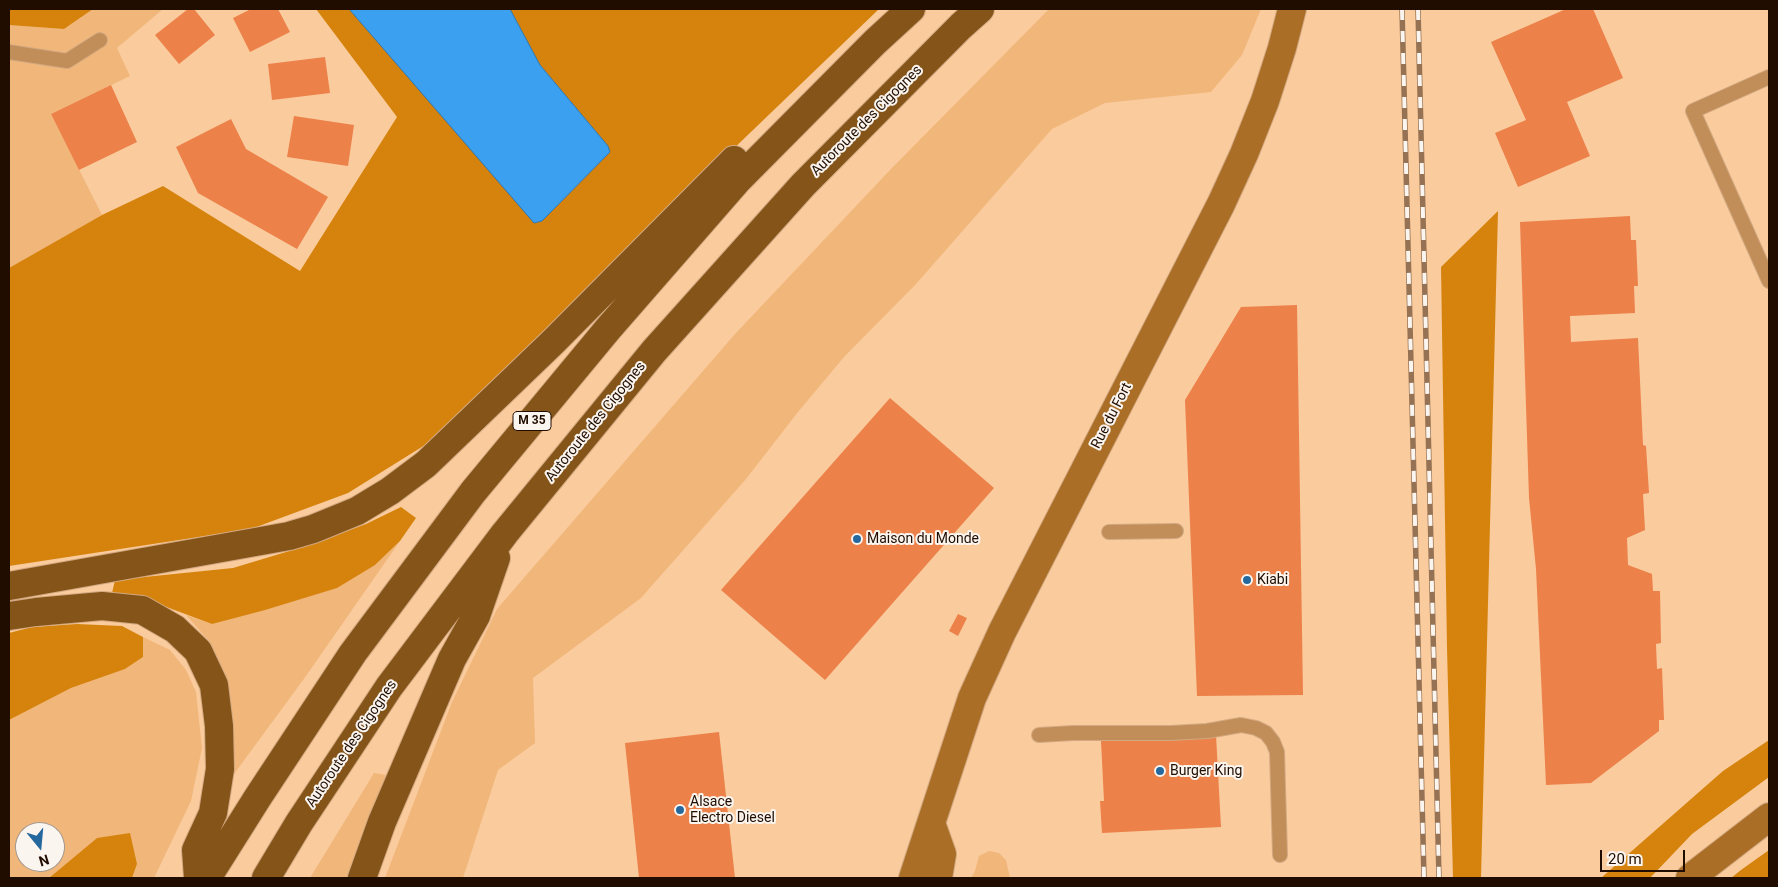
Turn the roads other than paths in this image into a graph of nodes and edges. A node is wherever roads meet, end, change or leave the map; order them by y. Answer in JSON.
{"nodes":[{"id":1,"x":887,"y":9,"type":"edge"},
{"id":2,"x":911,"y":9,"type":"edge"},
{"id":3,"x":980,"y":9,"type":"edge"},
{"id":4,"x":1292,"y":9,"type":"edge"},
{"id":5,"x":100,"y":40,"type":"dead end"},
{"id":6,"x":9,"y":52,"type":"edge"},
{"id":7,"x":1769,"y":77,"type":"edge"},
{"id":8,"x":1769,"y":281,"type":"edge"},
{"id":9,"x":1176,"y":531,"type":"dead end"},
{"id":10,"x":1109,"y":532,"type":"dead end"},
{"id":11,"x":505,"y":533,"type":"junction"},
{"id":12,"x":9,"y":586,"type":"edge"},
{"id":13,"x":9,"y":616,"type":"edge"},
{"id":14,"x":1039,"y":735,"type":"dead end"},
{"id":15,"x":1769,"y":817,"type":"edge"},
{"id":16,"x":931,"y":823,"type":"junction"},
{"id":17,"x":1280,"y":855,"type":"dead end"},
{"id":18,"x":198,"y":878,"type":"edge"},
{"id":19,"x":207,"y":878,"type":"edge"},
{"id":20,"x":266,"y":878,"type":"edge"},
{"id":21,"x":362,"y":878,"type":"edge"},
{"id":22,"x":913,"y":878,"type":"edge"},
{"id":23,"x":938,"y":878,"type":"edge"},
{"id":24,"x":1690,"y":878,"type":"edge"}],
"edges":[{"from":1,"to":12,"type":"highway"},
{"from":2,"to":19,"type":"highway","number":"M 35"},
{"from":3,"to":11,"type":"highway","name":"Autoroute des Cigognes"},
{"from":4,"to":16,"type":"main road","name":"Rue du Fort"},
{"from":5,"to":6,"type":"lane"},
{"from":7,"to":8,"type":"lane"},
{"from":9,"to":10,"type":"lane"},
{"from":11,"to":20,"type":"highway","name":"Autoroute des Cigognes"},
{"from":11,"to":21,"type":"highway"},
{"from":13,"to":18,"type":"highway"},
{"from":14,"to":17,"type":"lane"},
{"from":15,"to":24,"type":"main road"},
{"from":16,"to":22,"type":"main road","name":"Rue du Fort"},
{"from":16,"to":23,"type":"main road"}]}
